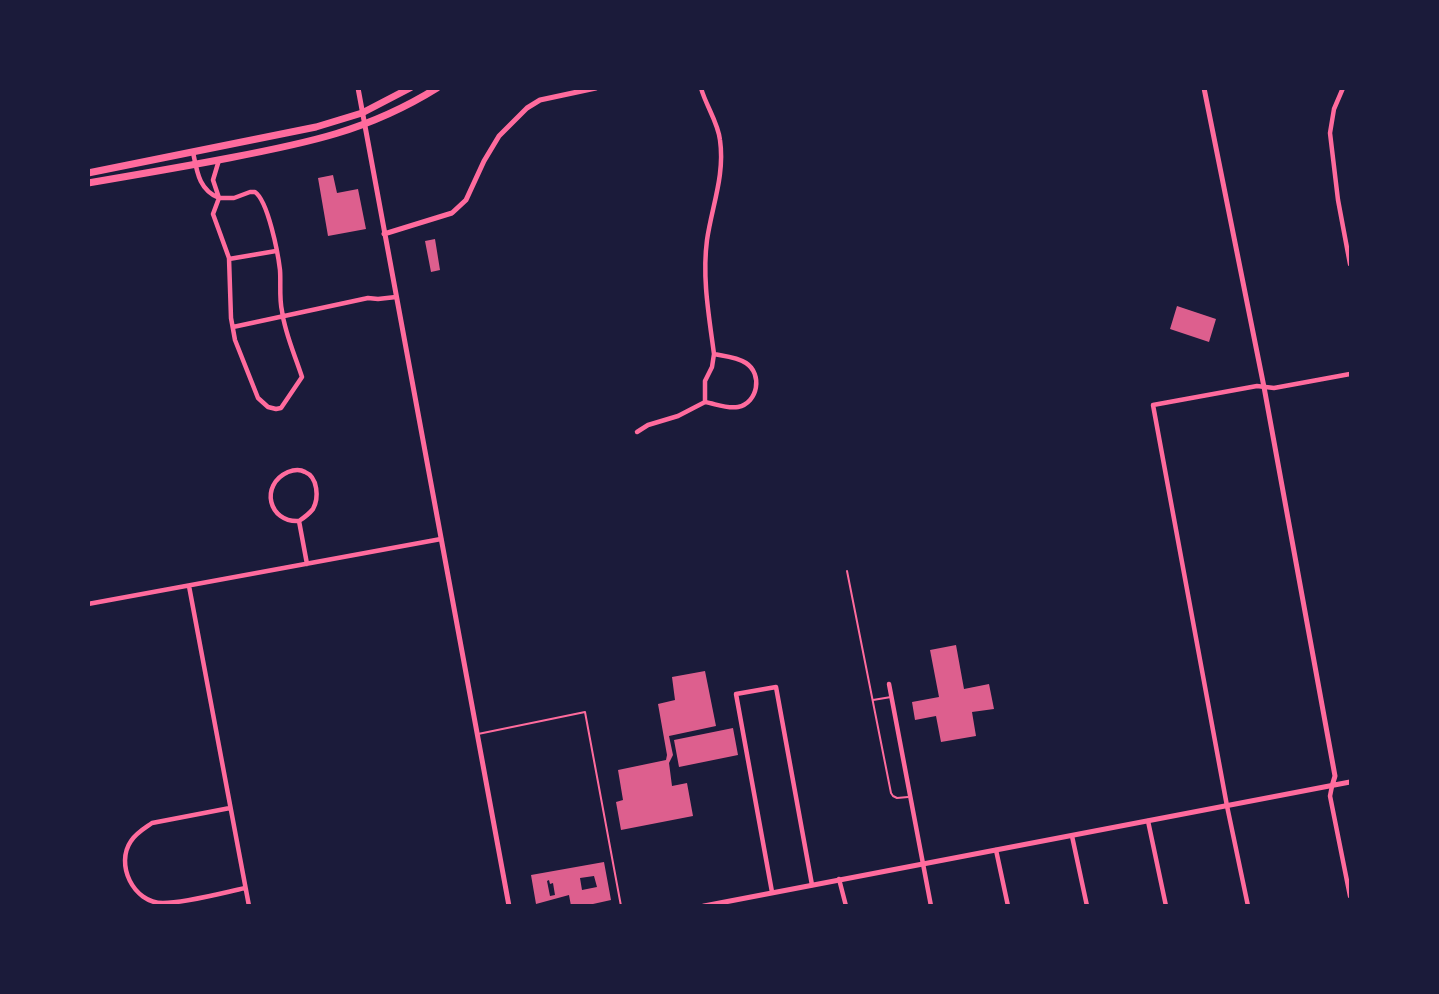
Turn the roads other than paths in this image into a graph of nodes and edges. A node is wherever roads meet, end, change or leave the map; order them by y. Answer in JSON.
{"nodes":[{"id":1,"x":358,"y":88,"type":"edge"},
{"id":2,"x":410,"y":88,"type":"edge"},
{"id":3,"x":437,"y":88,"type":"edge"},
{"id":4,"x":596,"y":88,"type":"edge"},
{"id":5,"x":701,"y":88,"type":"edge"},
{"id":6,"x":1204,"y":88,"type":"edge"},
{"id":7,"x":1343,"y":88,"type":"edge"},
{"id":8,"x":362,"y":113,"type":"junction"},
{"id":9,"x":365,"y":125,"type":"junction"},
{"id":10,"x":193,"y":152,"type":"junction"},
{"id":11,"x":219,"y":160,"type":"junction"},
{"id":12,"x":196,"y":165,"type":"junction"},
{"id":13,"x":88,"y":173,"type":"edge"},
{"id":14,"x":88,"y":183,"type":"edge"},
{"id":15,"x":219,"y":198,"type":"junction"},
{"id":16,"x":384,"y":234,"type":"junction"},
{"id":17,"x":276,"y":251,"type":"junction"},
{"id":18,"x":229,"y":259,"type":"junction"},
{"id":19,"x":1350,"y":264,"type":"edge"},
{"id":20,"x":396,"y":297,"type":"junction"},
{"id":21,"x":283,"y":317,"type":"junction"},
{"id":22,"x":233,"y":327,"type":"junction"},
{"id":23,"x":714,"y":354,"type":"junction"},
{"id":24,"x":1350,"y":374,"type":"edge"},
{"id":25,"x":1264,"y":387,"type":"junction"},
{"id":26,"x":705,"y":402,"type":"junction"},
{"id":27,"x":637,"y":432,"type":"dead end"},
{"id":28,"x":299,"y":521,"type":"junction"},
{"id":29,"x":441,"y":539,"type":"junction"},
{"id":30,"x":307,"y":564,"type":"junction"},
{"id":31,"x":847,"y":571,"type":"dead end"},
{"id":32,"x":189,"y":586,"type":"junction"},
{"id":33,"x":88,"y":604,"type":"edge"},
{"id":34,"x":889,"y":684,"type":"dead end"},
{"id":35,"x":891,"y":697,"type":"junction"},
{"id":36,"x":873,"y":700,"type":"junction"},
{"id":37,"x":478,"y":734,"type":"junction"},
{"id":38,"x":1350,"y":782,"type":"edge"},
{"id":39,"x":1332,"y":786,"type":"junction"},
{"id":40,"x":910,"y":797,"type":"junction"},
{"id":41,"x":1227,"y":806,"type":"junction"},
{"id":42,"x":230,"y":808,"type":"junction"},
{"id":43,"x":1148,"y":821,"type":"junction"},
{"id":44,"x":1072,"y":836,"type":"junction"},
{"id":45,"x":996,"y":850,"type":"junction"},
{"id":46,"x":923,"y":863,"type":"junction"},
{"id":47,"x":839,"y":879,"type":"junction"},
{"id":48,"x":812,"y":885,"type":"junction"},
{"id":49,"x":245,"y":888,"type":"junction"},
{"id":50,"x":772,"y":892,"type":"junction"},
{"id":51,"x":1350,"y":896,"type":"edge"},
{"id":52,"x":249,"y":906,"type":"edge"},
{"id":53,"x":509,"y":906,"type":"edge"},
{"id":54,"x":621,"y":906,"type":"edge"},
{"id":55,"x":704,"y":906,"type":"edge"},
{"id":56,"x":846,"y":906,"type":"edge"},
{"id":57,"x":931,"y":906,"type":"edge"},
{"id":58,"x":1008,"y":906,"type":"edge"},
{"id":59,"x":1087,"y":906,"type":"edge"},
{"id":60,"x":1166,"y":906,"type":"edge"},
{"id":61,"x":1248,"y":906,"type":"edge"}],
"edges":[{"from":1,"to":8,"type":"street"},
{"from":2,"to":8,"type":"main road"},
{"from":3,"to":9,"type":"main road"},
{"from":4,"to":16,"type":"street"},
{"from":5,"to":23,"type":"street"},
{"from":6,"to":25,"type":"street"},
{"from":7,"to":19,"type":"street"},
{"from":8,"to":9,"type":"street"},
{"from":8,"to":10,"type":"main road"},
{"from":9,"to":11,"type":"main road"},
{"from":9,"to":16,"type":"street"},
{"from":10,"to":12,"type":"street"},
{"from":10,"to":13,"type":"main road"},
{"from":11,"to":12,"type":"main road"},
{"from":11,"to":15,"type":"street"},
{"from":12,"to":14,"type":"main road"},
{"from":12,"to":15,"type":"street"},
{"from":15,"to":17,"type":"street"},
{"from":15,"to":18,"type":"street"},
{"from":16,"to":20,"type":"street"},
{"from":17,"to":18,"type":"street"},
{"from":17,"to":21,"type":"street"},
{"from":18,"to":22,"type":"street"},
{"from":20,"to":21,"type":"street"},
{"from":20,"to":29,"type":"street"},
{"from":21,"to":22,"type":"street"},
{"from":21,"to":22,"type":"street"},
{"from":23,"to":26,"type":"street"},
{"from":23,"to":26,"type":"street"},
{"from":24,"to":25,"type":"street"},
{"from":25,"to":39,"type":"street"},
{"from":25,"to":41,"type":"street"},
{"from":26,"to":27,"type":"street"},
{"from":28,"to":28,"type":"street"},
{"from":28,"to":30,"type":"street"},
{"from":29,"to":30,"type":"street"},
{"from":29,"to":37,"type":"street"},
{"from":30,"to":32,"type":"street"},
{"from":31,"to":36,"type":"lane"},
{"from":32,"to":33,"type":"street"},
{"from":32,"to":42,"type":"street"},
{"from":34,"to":35,"type":"street"},
{"from":35,"to":36,"type":"lane"},
{"from":35,"to":40,"type":"street"},
{"from":36,"to":40,"type":"lane"},
{"from":37,"to":53,"type":"street"},
{"from":37,"to":54,"type":"lane"},
{"from":38,"to":39,"type":"street"},
{"from":39,"to":41,"type":"street"},
{"from":39,"to":51,"type":"street"},
{"from":40,"to":46,"type":"street"},
{"from":41,"to":43,"type":"street"},
{"from":41,"to":61,"type":"street"},
{"from":42,"to":49,"type":"street"},
{"from":42,"to":49,"type":"street"},
{"from":43,"to":44,"type":"street"},
{"from":43,"to":60,"type":"street"},
{"from":44,"to":45,"type":"street"},
{"from":44,"to":59,"type":"street"},
{"from":45,"to":46,"type":"street"},
{"from":45,"to":58,"type":"street"},
{"from":46,"to":47,"type":"street"},
{"from":46,"to":57,"type":"street"},
{"from":47,"to":48,"type":"street"},
{"from":47,"to":56,"type":"street"},
{"from":48,"to":50,"type":"street"},
{"from":48,"to":50,"type":"street"},
{"from":49,"to":52,"type":"street"},
{"from":50,"to":55,"type":"street"}]}
